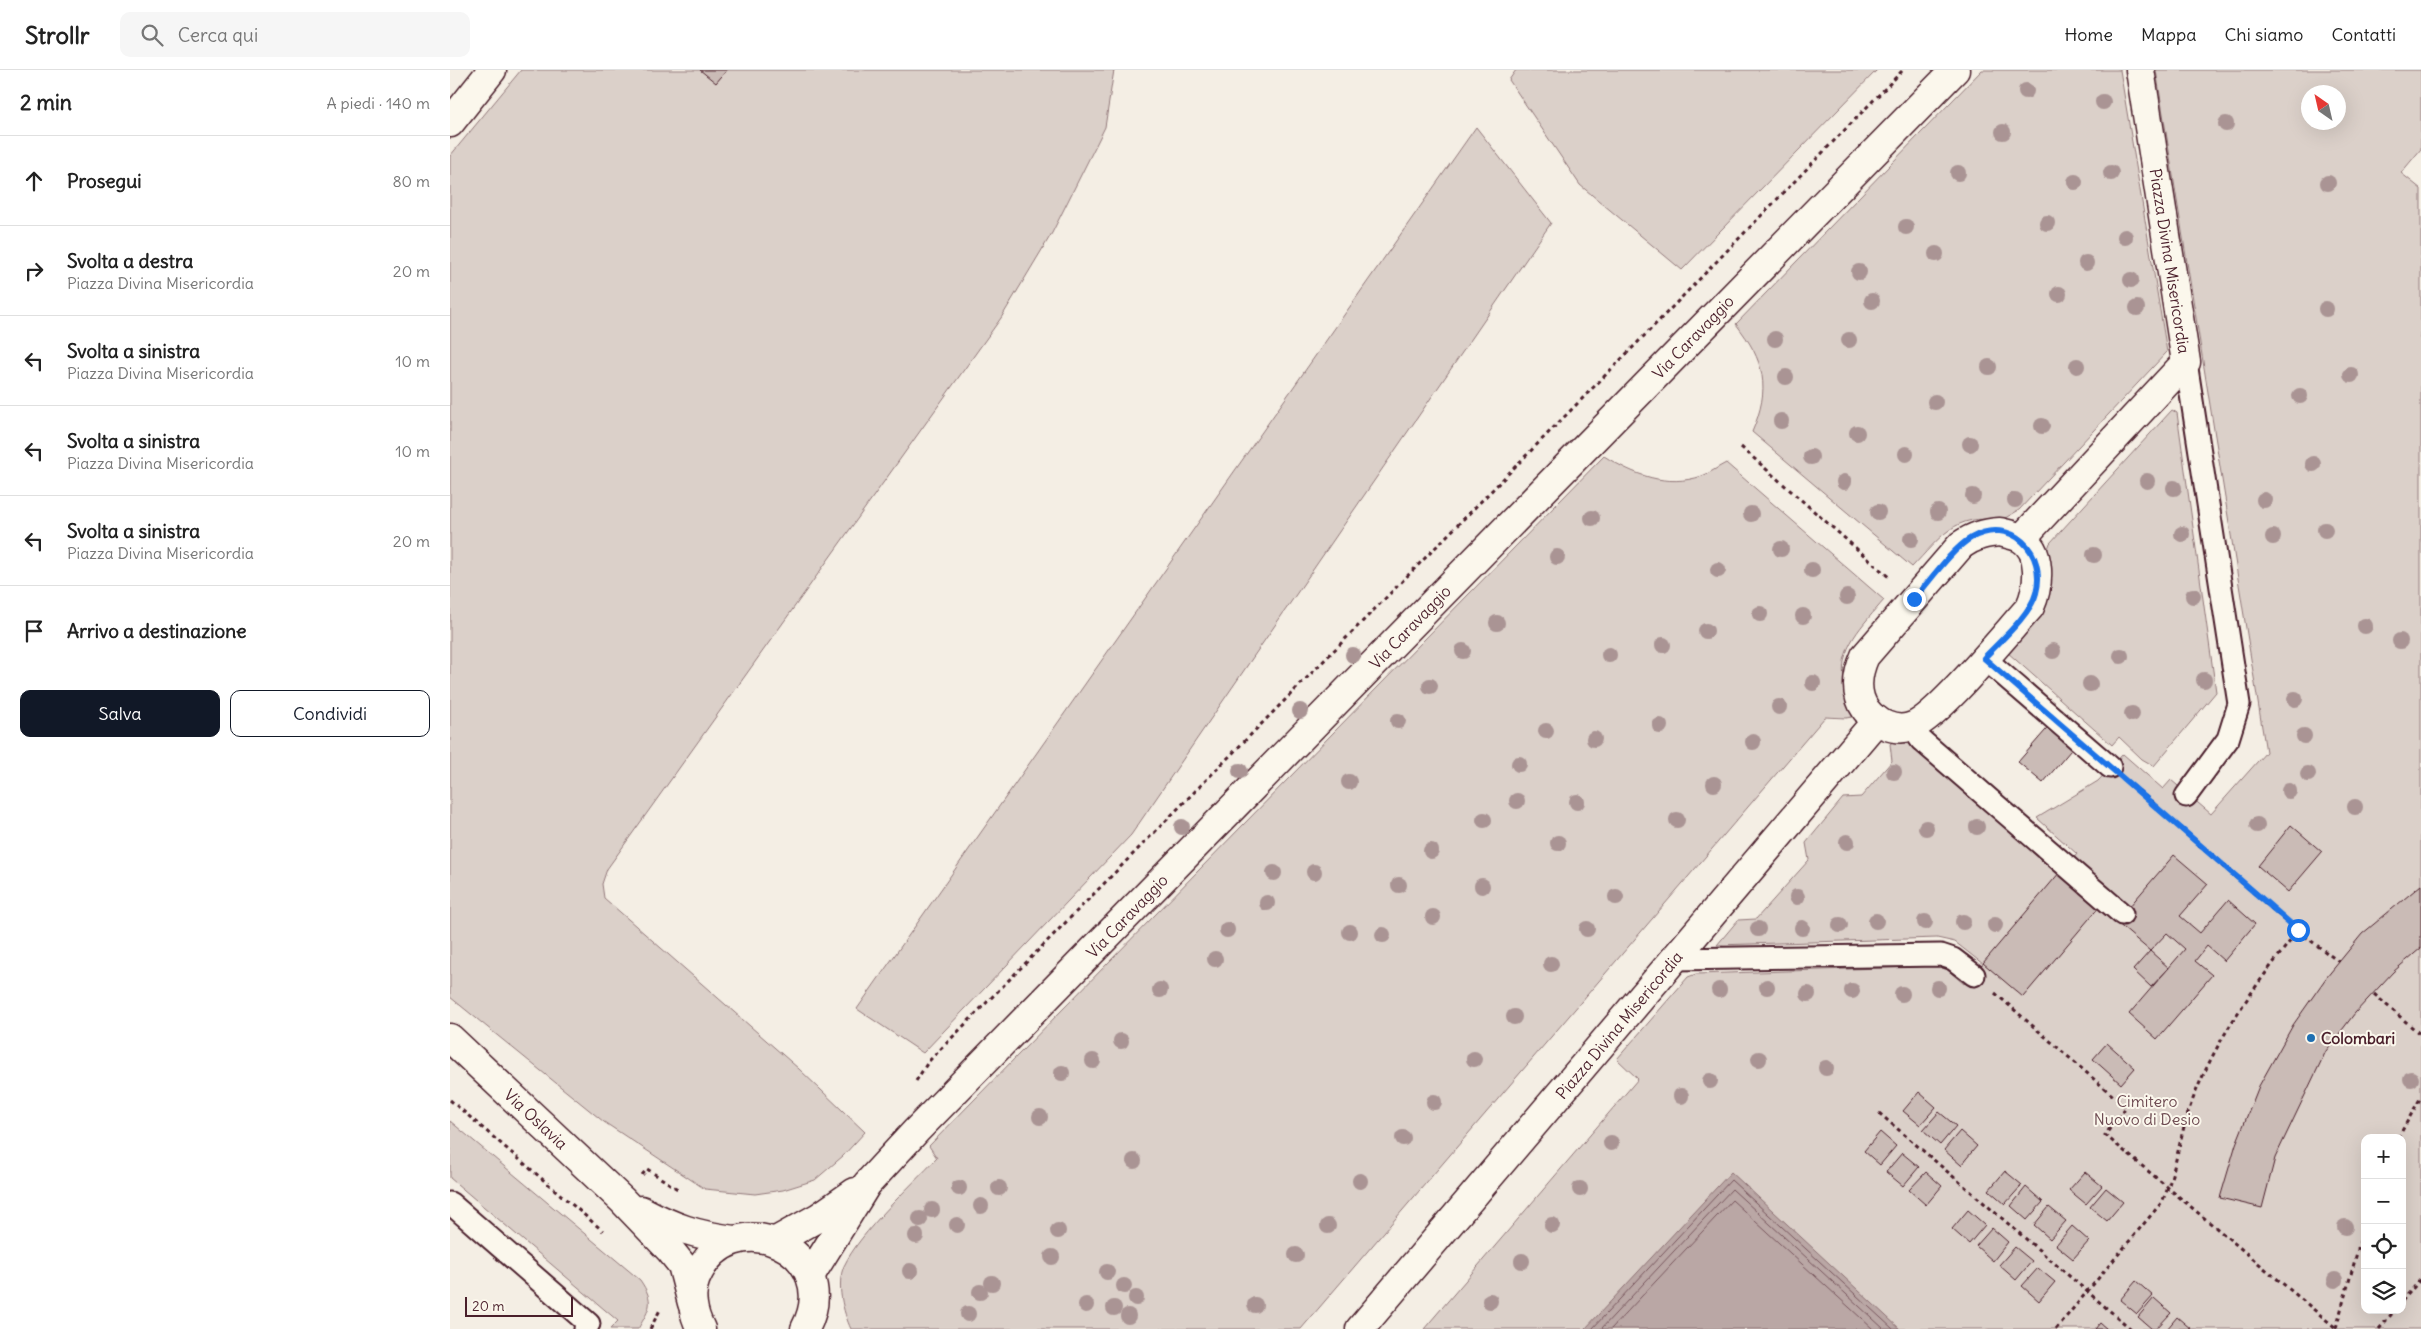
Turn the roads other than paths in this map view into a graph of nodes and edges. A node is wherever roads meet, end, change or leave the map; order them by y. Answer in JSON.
{"nodes":[{"id":1,"x":492,"y":70,"type":"edge"},
{"id":2,"x":1955,"y":70,"type":"edge"},
{"id":3,"x":2140,"y":70,"type":"edge"},
{"id":4,"x":450,"y":123,"type":"edge"},
{"id":5,"x":2186,"y":362,"type":"junction"},
{"id":6,"x":2022,"y":538,"type":"junction"},
{"id":7,"x":1984,"y":658,"type":"junction"},
{"id":8,"x":1877,"y":720,"type":"junction"},
{"id":9,"x":1912,"y":727,"type":"junction"},
{"id":10,"x":2110,"y":767,"type":"road end"},
{"id":11,"x":2186,"y":796,"type":"dead end"},
{"id":12,"x":2122,"y":914,"type":"dead end"},
{"id":13,"x":1676,"y":959,"type":"junction"},
{"id":14,"x":1974,"y":975,"type":"road end"},
{"id":15,"x":450,"y":1038,"type":"edge"},
{"id":16,"x":866,"y":1184,"type":"junction"},
{"id":17,"x":622,"y":1200,"type":"junction"},
{"id":18,"x":450,"y":1203,"type":"edge"},
{"id":19,"x":734,"y":1240,"type":"junction"},
{"id":20,"x":776,"y":1241,"type":"junction"},
{"id":21,"x":810,"y":1276,"type":"junction"},
{"id":22,"x":696,"y":1321,"type":"edge"},
{"id":23,"x":811,"y":1325,"type":"edge"},
{"id":24,"x":585,"y":1329,"type":"edge"},
{"id":25,"x":1360,"y":1329,"type":"edge"}],
"edges":[{"from":1,"to":4,"type":"street"},
{"from":2,"to":16,"type":"street","name":"Via Caravaggio"},
{"from":3,"to":5,"type":"street","name":"Piazza Divina Misericordia"},
{"from":5,"to":6,"type":"street","name":"Piazza Divina Misericordia"},
{"from":5,"to":11,"type":"lane"},
{"from":6,"to":7,"type":"street"},
{"from":6,"to":8,"type":"street"},
{"from":7,"to":9,"type":"street"},
{"from":7,"to":10,"type":"lane"},
{"from":8,"to":9,"type":"street"},
{"from":8,"to":13,"type":"street","name":"Piazza Divina Misericordia"},
{"from":9,"to":12,"type":"lane"},
{"from":13,"to":14,"type":"lane"},
{"from":13,"to":25,"type":"street","name":"Piazza Divina Misericordia"},
{"from":15,"to":17,"type":"street","name":"Via Oslavia"},
{"from":16,"to":20,"type":"street","name":"Via Caravaggio"},
{"from":16,"to":21,"type":"street","name":"Via Caravaggio"},
{"from":17,"to":19,"type":"street","name":"Via Oslavia"},
{"from":17,"to":22,"type":"street","name":"Via Oslavia"},
{"from":18,"to":24,"type":"lane"},
{"from":19,"to":20,"type":"street"},
{"from":19,"to":22,"type":"street"},
{"from":20,"to":21,"type":"street"},
{"from":21,"to":23,"type":"street"}]}
